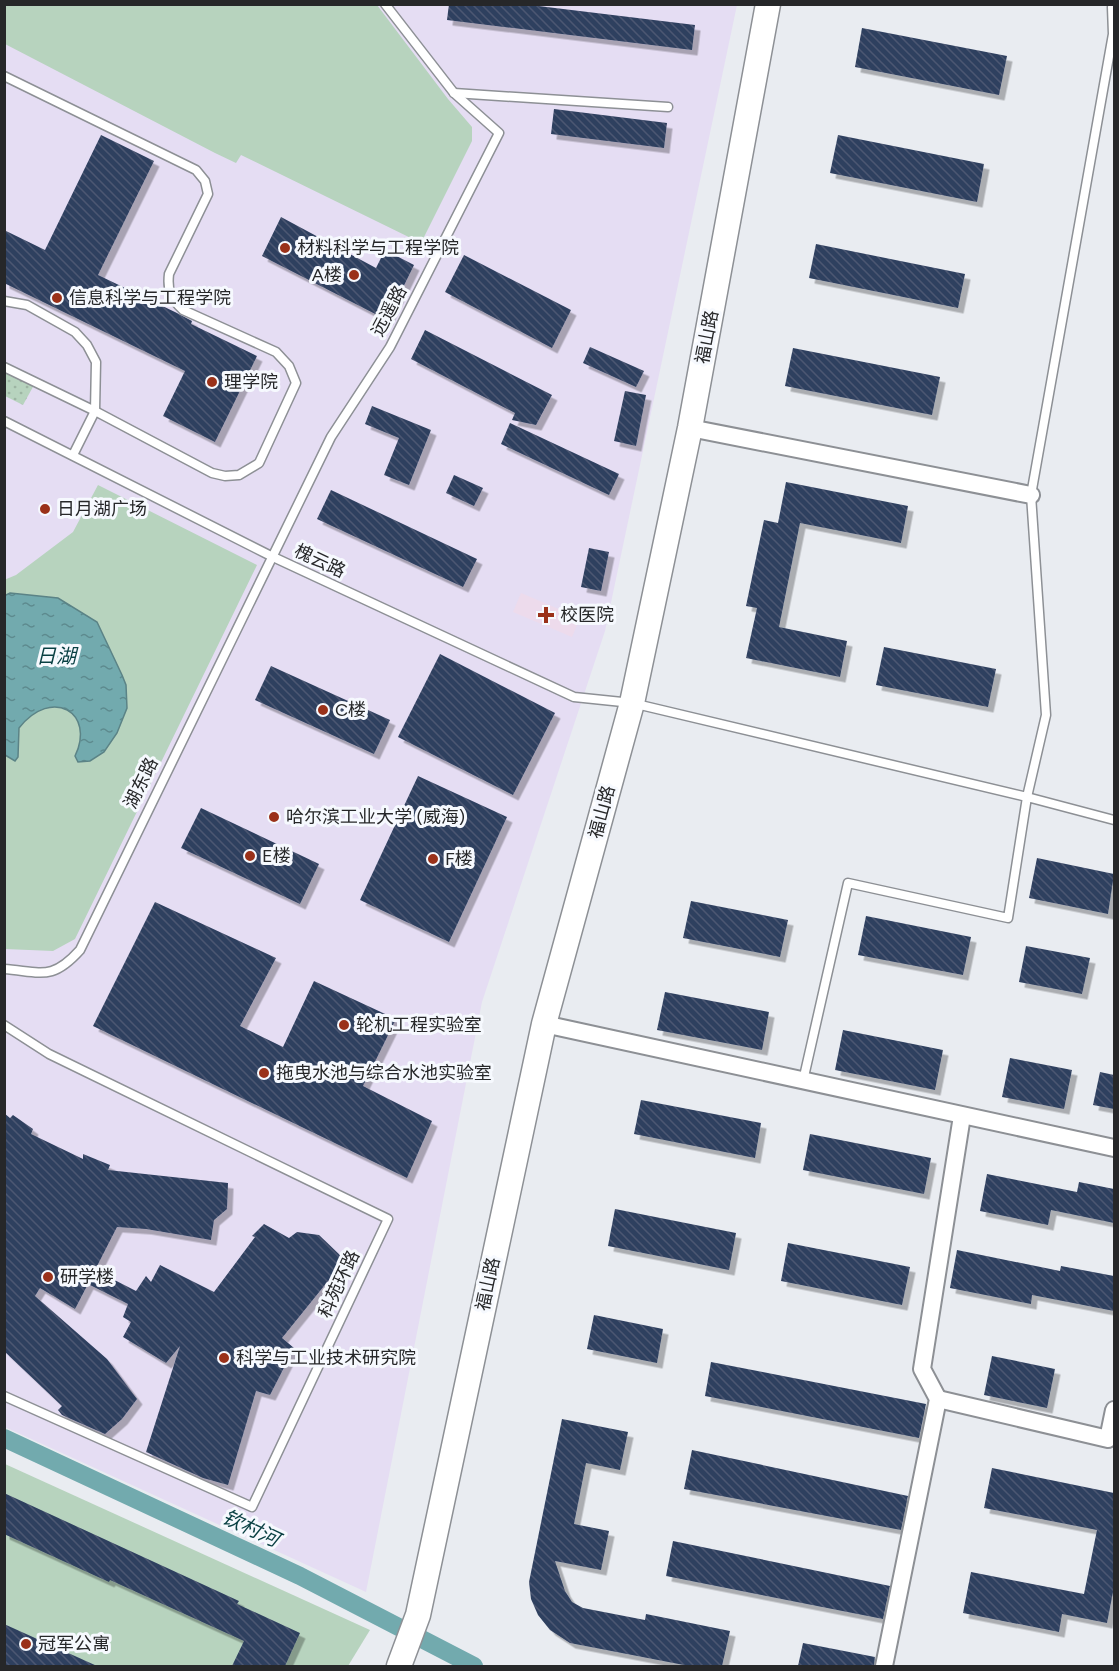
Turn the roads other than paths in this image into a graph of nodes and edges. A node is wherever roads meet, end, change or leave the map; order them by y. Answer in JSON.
{"nodes":[{"id":1,"x":385,"y":4,"type":"edge"},
{"id":2,"x":768,"y":4,"type":"edge"},
{"id":3,"x":1114,"y":5,"type":"edge"},
{"id":4,"x":4,"y":76,"type":"edge"},
{"id":5,"x":454,"y":93,"type":"junction"},
{"id":6,"x":668,"y":107,"type":"dead end"},
{"id":7,"x":4,"y":301,"type":"edge"},
{"id":8,"x":4,"y":366,"type":"edge"},
{"id":9,"x":95,"y":411,"type":"junction"},
{"id":10,"x":4,"y":421,"type":"edge"},
{"id":11,"x":690,"y":428,"type":"junction"},
{"id":12,"x":73,"y":455,"type":"junction"},
{"id":13,"x":1031,"y":495,"type":"junction"},
{"id":14,"x":271,"y":556,"type":"junction"},
{"id":15,"x":632,"y":703,"type":"junction"},
{"id":16,"x":1027,"y":797,"type":"junction"},
{"id":17,"x":1114,"y":820,"type":"edge"},
{"id":18,"x":4,"y":969,"type":"edge"},
{"id":19,"x":544,"y":1024,"type":"junction"},
{"id":20,"x":4,"y":1025,"type":"edge"},
{"id":21,"x":803,"y":1081,"type":"junction"},
{"id":22,"x":962,"y":1116,"type":"junction"},
{"id":23,"x":1114,"y":1148,"type":"edge"},
{"id":24,"x":4,"y":1396,"type":"edge"},
{"id":25,"x":938,"y":1399,"type":"junction"},
{"id":26,"x":1114,"y":1410,"type":"edge"},
{"id":27,"x":402,"y":1656,"type":"edge"},
{"id":28,"x":884,"y":1666,"type":"edge"}],
"edges":[{"from":1,"to":5,"type":"lane","name":"远遥路"},
{"from":2,"to":11,"type":"main road","name":"福山路"},
{"from":3,"to":13,"type":"lane"},
{"from":4,"to":9,"type":"lane"},
{"from":5,"to":6,"type":"lane"},
{"from":5,"to":14,"type":"lane","name":"远遥路"},
{"from":7,"to":9,"type":"lane"},
{"from":8,"to":9,"type":"lane"},
{"from":9,"to":12,"type":"lane"},
{"from":10,"to":12,"type":"lane","name":"槐云路"},
{"from":11,"to":13,"type":"street"},
{"from":11,"to":15,"type":"main road","name":"福山路"},
{"from":12,"to":14,"type":"lane","name":"槐云路"},
{"from":13,"to":16,"type":"lane"},
{"from":14,"to":15,"type":"lane","name":"槐云路"},
{"from":14,"to":18,"type":"lane","name":"湖东路"},
{"from":15,"to":16,"type":"lane","name":"槐云路"},
{"from":15,"to":19,"type":"main road","name":"福山路"},
{"from":16,"to":17,"type":"lane","name":"槐云路"},
{"from":16,"to":21,"type":"lane"},
{"from":19,"to":21,"type":"street"},
{"from":19,"to":27,"type":"main road","name":"福山路"},
{"from":20,"to":24,"type":"lane","name":"科苑环路"},
{"from":21,"to":22,"type":"street"},
{"from":22,"to":23,"type":"street"},
{"from":22,"to":25,"type":"street"},
{"from":25,"to":26,"type":"street"},
{"from":25,"to":28,"type":"street"}]}
